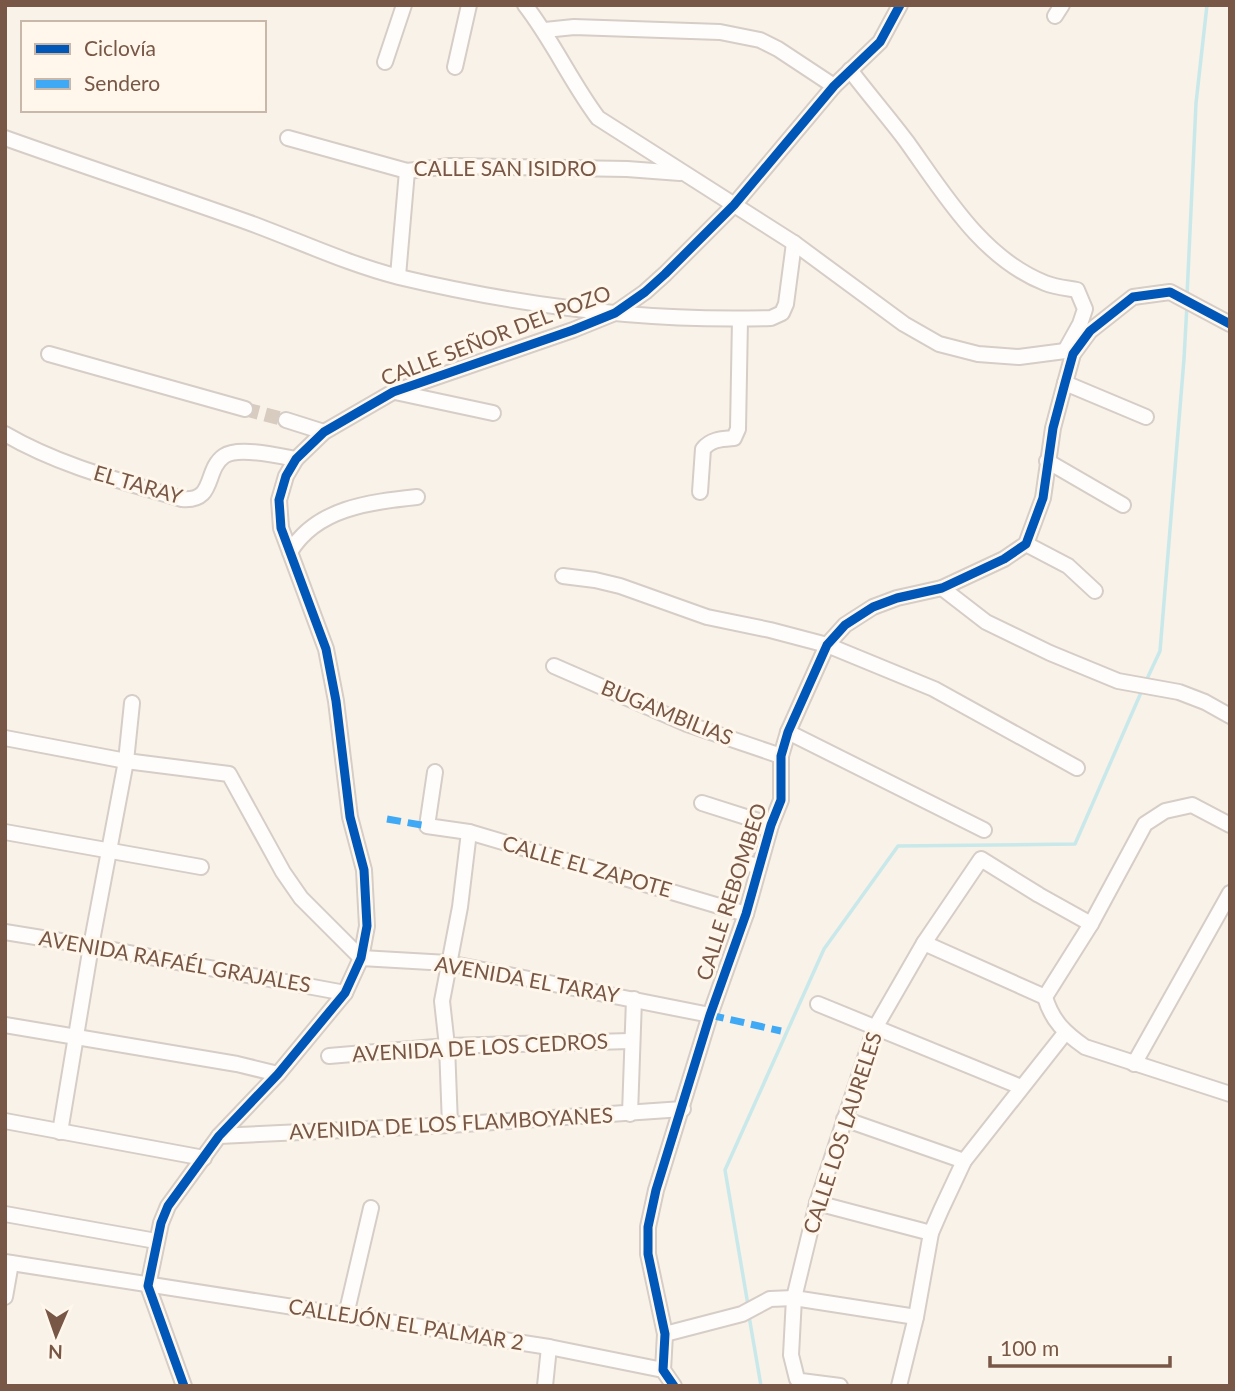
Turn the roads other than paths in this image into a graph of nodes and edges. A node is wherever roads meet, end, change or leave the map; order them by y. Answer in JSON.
{"nodes":[{"id":1,"x":404,"y":5,"type":"edge"},
{"id":2,"x":469,"y":5,"type":"edge"},
{"id":3,"x":525,"y":5,"type":"edge"},
{"id":4,"x":900,"y":5,"type":"edge"},
{"id":5,"x":545,"y":30,"type":"junction"},
{"id":6,"x":385,"y":62,"type":"dead end"},
{"id":7,"x":455,"y":67,"type":"dead end"},
{"id":8,"x":850,"y":71,"type":"junction"},
{"id":9,"x":834,"y":86,"type":"junction"},
{"id":10,"x":5,"y":138,"type":"edge"},
{"id":11,"x":288,"y":138,"type":"dead end"},
{"id":12,"x":407,"y":171,"type":"junction"},
{"id":13,"x":684,"y":174,"type":"junction"},
{"id":14,"x":734,"y":205,"type":"junction"},
{"id":15,"x":794,"y":243,"type":"junction"},
{"id":16,"x":398,"y":276,"type":"junction"},
{"id":17,"x":615,"y":313,"type":"junction"},
{"id":18,"x":740,"y":319,"type":"junction"},
{"id":19,"x":1230,"y":324,"type":"edge"},
{"id":20,"x":1069,"y":353,"type":"junction"},
{"id":21,"x":49,"y":354,"type":"dead end"},
{"id":22,"x":1065,"y":383,"type":"junction"},
{"id":23,"x":393,"y":392,"type":"junction"},
{"id":24,"x":245,"y":409,"type":"tunnel mouth"},
{"id":25,"x":493,"y":413,"type":"dead end"},
{"id":26,"x":1146,"y":416,"type":"dead end"},
{"id":27,"x":286,"y":420,"type":"tunnel mouth"},
{"id":28,"x":324,"y":432,"type":"junction"},
{"id":29,"x":5,"y":434,"type":"edge"},
{"id":30,"x":296,"y":459,"type":"junction"},
{"id":31,"x":1047,"y":461,"type":"junction"},
{"id":32,"x":700,"y":492,"type":"dead end"},
{"id":33,"x":417,"y":496,"type":"dead end"},
{"id":34,"x":1123,"y":505,"type":"dead end"},
{"id":35,"x":1026,"y":544,"type":"junction"},
{"id":36,"x":290,"y":552,"type":"junction"},
{"id":37,"x":563,"y":576,"type":"dead end"},
{"id":38,"x":942,"y":588,"type":"junction"},
{"id":39,"x":1095,"y":591,"type":"dead end"},
{"id":40,"x":827,"y":645,"type":"junction"},
{"id":41,"x":554,"y":666,"type":"dead end"},
{"id":42,"x":132,"y":704,"type":"dead end"},
{"id":43,"x":1230,"y":716,"type":"edge"},
{"id":44,"x":788,"y":732,"type":"junction"},
{"id":45,"x":5,"y":738,"type":"edge"},
{"id":46,"x":781,"y":756,"type":"junction"},
{"id":47,"x":126,"y":761,"type":"junction"},
{"id":48,"x":1077,"y":768,"type":"dead end"},
{"id":49,"x":435,"y":772,"type":"dead end"},
{"id":50,"x":702,"y":803,"type":"dead end"},
{"id":51,"x":771,"y":825,"type":"junction"},
{"id":52,"x":1230,"y":825,"type":"edge"},
{"id":53,"x":984,"y":830,"type":"dead end"},
{"id":54,"x":5,"y":832,"type":"edge"},
{"id":55,"x":470,"y":832,"type":"junction"},
{"id":56,"x":110,"y":850,"type":"junction"},
{"id":57,"x":744,"y":862,"type":"dead end"},
{"id":58,"x":201,"y":867,"type":"dead end"},
{"id":59,"x":759,"y":867,"type":"junction"},
{"id":60,"x":1230,"y":893,"type":"edge"},
{"id":61,"x":746,"y":914,"type":"junction"},
{"id":62,"x":1091,"y":924,"type":"junction"},
{"id":63,"x":5,"y":932,"type":"edge"},
{"id":64,"x":924,"y":943,"type":"junction"},
{"id":65,"x":91,"y":946,"type":"junction"},
{"id":66,"x":360,"y":958,"type":"junction"},
{"id":67,"x":448,"y":963,"type":"junction"},
{"id":68,"x":345,"y":993,"type":"junction"},
{"id":69,"x":1045,"y":997,"type":"junction"},
{"id":70,"x":634,"y":999,"type":"junction"},
{"id":71,"x":818,"y":1004,"type":"dead end"},
{"id":72,"x":710,"y":1015,"type":"junction"},
{"id":73,"x":5,"y":1025,"type":"edge"},
{"id":74,"x":875,"y":1028,"type":"junction"},
{"id":75,"x":1065,"y":1033,"type":"junction"},
{"id":76,"x":77,"y":1039,"type":"junction"},
{"id":77,"x":631,"y":1041,"type":"junction"},
{"id":78,"x":447,"y":1046,"type":"junction"},
{"id":79,"x":329,"y":1056,"type":"dead end"},
{"id":80,"x":1134,"y":1064,"type":"junction"},
{"id":81,"x":278,"y":1074,"type":"junction"},
{"id":82,"x":1021,"y":1087,"type":"junction"},
{"id":83,"x":1227,"y":1088,"type":"edge"},
{"id":84,"x":683,"y":1109,"type":"junction"},
{"id":85,"x":630,"y":1114,"type":"junction"},
{"id":86,"x":844,"y":1119,"type":"junction"},
{"id":87,"x":5,"y":1121,"type":"edge"},
{"id":88,"x":450,"y":1125,"type":"junction"},
{"id":89,"x":60,"y":1132,"type":"junction"},
{"id":90,"x":219,"y":1136,"type":"junction"},
{"id":91,"x":204,"y":1158,"type":"junction"},
{"id":92,"x":964,"y":1161,"type":"junction"},
{"id":93,"x":817,"y":1203,"type":"junction"},
{"id":94,"x":371,"y":1208,"type":"dead end"},
{"id":95,"x":5,"y":1214,"type":"edge"},
{"id":96,"x":931,"y":1233,"type":"junction"},
{"id":97,"x":156,"y":1241,"type":"junction"},
{"id":98,"x":8,"y":1262,"type":"edge"},
{"id":99,"x":148,"y":1286,"type":"junction"},
{"id":100,"x":5,"y":1297,"type":"edge"},
{"id":101,"x":794,"y":1298,"type":"junction"},
{"id":102,"x":346,"y":1315,"type":"junction"},
{"id":103,"x":916,"y":1317,"type":"junction"},
{"id":104,"x":665,"y":1334,"type":"junction"},
{"id":105,"x":549,"y":1347,"type":"junction"},
{"id":106,"x":663,"y":1370,"type":"junction"},
{"id":107,"x":184,"y":1386,"type":"edge"},
{"id":108,"x":545,"y":1386,"type":"edge"},
{"id":109,"x":674,"y":1386,"type":"edge"},
{"id":110,"x":840,"y":1386,"type":"edge"},
{"id":111,"x":899,"y":1386,"type":"edge"}],
"edges":[{"from":1,"to":6,"type":"street"},
{"from":2,"to":7,"type":"street"},
{"from":3,"to":5,"type":"street"},
{"from":4,"to":8,"type":"street","name":"CALLE SEÑOR DEL POZO"},
{"from":5,"to":9,"type":"street"},
{"from":5,"to":13,"type":"street"},
{"from":8,"to":9,"type":"street","name":"CALLE SEÑOR DEL POZO"},
{"from":8,"to":20,"type":"street"},
{"from":9,"to":14,"type":"street","name":"CALLE SEÑOR DEL POZO"},
{"from":10,"to":16,"type":"street"},
{"from":11,"to":12,"type":"street","name":"CALLE SAN ISIDRO"},
{"from":12,"to":13,"type":"street","name":"CALLE SAN ISIDRO"},
{"from":12,"to":16,"type":"street"},
{"from":13,"to":14,"type":"street"},
{"from":14,"to":15,"type":"street"},
{"from":14,"to":17,"type":"street","name":"CALLE SEÑOR DEL POZO"},
{"from":15,"to":18,"type":"street"},
{"from":15,"to":20,"type":"street"},
{"from":16,"to":17,"type":"street"},
{"from":17,"to":18,"type":"street"},
{"from":17,"to":23,"type":"street","name":"CALLE SEÑOR DEL POZO"},
{"from":18,"to":32,"type":"street"},
{"from":19,"to":20,"type":"street"},
{"from":20,"to":22,"type":"street"},
{"from":21,"to":24,"type":"street"},
{"from":22,"to":26,"type":"street"},
{"from":22,"to":31,"type":"street"},
{"from":23,"to":25,"type":"street"},
{"from":23,"to":28,"type":"street","name":"CALLE SEÑOR DEL POZO"},
{"from":27,"to":28,"type":"street"},
{"from":28,"to":30,"type":"street","name":"CALLE SEÑOR DEL POZO"},
{"from":29,"to":30,"type":"street","name":"EL TARAY"},
{"from":30,"to":36,"type":"street","name":"CALLE SEÑOR DEL POZO"},
{"from":31,"to":34,"type":"street"},
{"from":31,"to":35,"type":"street"},
{"from":33,"to":36,"type":"street"},
{"from":35,"to":38,"type":"street","name":"CALLE REBOMBEO"},
{"from":35,"to":39,"type":"street"},
{"from":36,"to":66,"type":"street","name":"CALLE SEÑOR DEL POZO"},
{"from":37,"to":40,"type":"street"},
{"from":38,"to":40,"type":"street","name":"CALLE REBOMBEO"},
{"from":38,"to":43,"type":"street"},
{"from":40,"to":44,"type":"street","name":"CALLE REBOMBEO"},
{"from":40,"to":48,"type":"street"},
{"from":41,"to":46,"type":"street","name":"BUGAMBILIAS"},
{"from":42,"to":47,"type":"street"},
{"from":44,"to":46,"type":"street","name":"CALLE REBOMBEO"},
{"from":44,"to":53,"type":"street"},
{"from":45,"to":47,"type":"street"},
{"from":46,"to":51,"type":"street","name":"CALLE REBOMBEO"},
{"from":47,"to":56,"type":"street"},
{"from":47,"to":66,"type":"street"},
{"from":49,"to":55,"type":"street","name":"CALLE EL ZAPOTE"},
{"from":50,"to":51,"type":"street"},
{"from":51,"to":59,"type":"street","name":"CALLE REBOMBEO"},
{"from":52,"to":62,"type":"street"},
{"from":54,"to":56,"type":"street"},
{"from":55,"to":61,"type":"street","name":"CALLE EL ZAPOTE"},
{"from":55,"to":67,"type":"street"},
{"from":56,"to":58,"type":"street"},
{"from":56,"to":65,"type":"street"},
{"from":57,"to":59,"type":"street"},
{"from":59,"to":61,"type":"street","name":"CALLE REBOMBEO"},
{"from":60,"to":80,"type":"street"},
{"from":61,"to":72,"type":"street","name":"CALLE REBOMBEO"},
{"from":62,"to":64,"type":"street","name":"CALLE LOS LAURELES"},
{"from":62,"to":69,"type":"street"},
{"from":63,"to":65,"type":"street","name":"AVENIDA RAFAÉL GRAJALES"},
{"from":64,"to":69,"type":"street"},
{"from":64,"to":74,"type":"street","name":"CALLE LOS LAURELES"},
{"from":65,"to":68,"type":"street","name":"AVENIDA RAFAÉL GRAJALES"},
{"from":65,"to":76,"type":"street"},
{"from":66,"to":67,"type":"street","name":"AVENIDA EL TARAY"},
{"from":66,"to":68,"type":"street","name":"CALLE SEÑOR DEL POZO"},
{"from":67,"to":70,"type":"street","name":"AVENIDA EL TARAY"},
{"from":67,"to":78,"type":"street"},
{"from":68,"to":81,"type":"street","name":"CALLE SEÑOR DEL POZO"},
{"from":69,"to":75,"type":"street"},
{"from":70,"to":72,"type":"street","name":"AVENIDA EL TARAY"},
{"from":70,"to":77,"type":"street"},
{"from":71,"to":74,"type":"street"},
{"from":72,"to":84,"type":"street","name":"CALLE REBOMBEO"},
{"from":73,"to":76,"type":"street"},
{"from":74,"to":82,"type":"street"},
{"from":74,"to":86,"type":"street","name":"CALLE LOS LAURELES"},
{"from":75,"to":80,"type":"street"},
{"from":75,"to":82,"type":"street"},
{"from":76,"to":81,"type":"street"},
{"from":76,"to":89,"type":"street"},
{"from":77,"to":78,"type":"street","name":"AVENIDA DE LOS CEDROS"},
{"from":77,"to":85,"type":"street"},
{"from":78,"to":79,"type":"street","name":"AVENIDA DE LOS CEDROS"},
{"from":78,"to":88,"type":"street"},
{"from":80,"to":83,"type":"street"},
{"from":81,"to":90,"type":"street","name":"CALLE SEÑOR DEL POZO"},
{"from":82,"to":92,"type":"street"},
{"from":84,"to":85,"type":"street","name":"AVENIDA DE LOS FLAMBOYANES"},
{"from":84,"to":104,"type":"street","name":"CALLE REBOMBEO"},
{"from":85,"to":88,"type":"street","name":"AVENIDA DE LOS FLAMBOYANES"},
{"from":86,"to":92,"type":"street"},
{"from":86,"to":93,"type":"street","name":"CALLE LOS LAURELES"},
{"from":87,"to":89,"type":"street"},
{"from":88,"to":90,"type":"street","name":"AVENIDA DE LOS FLAMBOYANES"},
{"from":89,"to":91,"type":"street"},
{"from":90,"to":91,"type":"street","name":"CALLE SEÑOR DEL POZO"},
{"from":91,"to":97,"type":"street","name":"CALLE SEÑOR DEL POZO"},
{"from":92,"to":96,"type":"street"},
{"from":93,"to":96,"type":"street"},
{"from":93,"to":101,"type":"street","name":"CALLE LOS LAURELES"},
{"from":94,"to":102,"type":"street"},
{"from":95,"to":97,"type":"street"},
{"from":96,"to":103,"type":"street"},
{"from":97,"to":99,"type":"street","name":"CALLE SEÑOR DEL POZO"},
{"from":98,"to":99,"type":"street","name":"CALLEJÓN EL PALMAR 2"},
{"from":98,"to":100,"type":"street"},
{"from":99,"to":102,"type":"street","name":"CALLEJÓN EL PALMAR 2"},
{"from":99,"to":107,"type":"street","name":"CALLE SEÑOR DEL POZO"},
{"from":101,"to":103,"type":"street"},
{"from":101,"to":104,"type":"street"},
{"from":101,"to":110,"type":"street","name":"CALLE LOS LAURELES"},
{"from":102,"to":105,"type":"street","name":"CALLEJÓN EL PALMAR 2"},
{"from":103,"to":111,"type":"street"},
{"from":104,"to":106,"type":"street","name":"CALLE REBOMBEO"},
{"from":105,"to":106,"type":"street","name":"CALLEJÓN EL PALMAR 2"},
{"from":105,"to":108,"type":"street"},
{"from":106,"to":109,"type":"street"}]}
